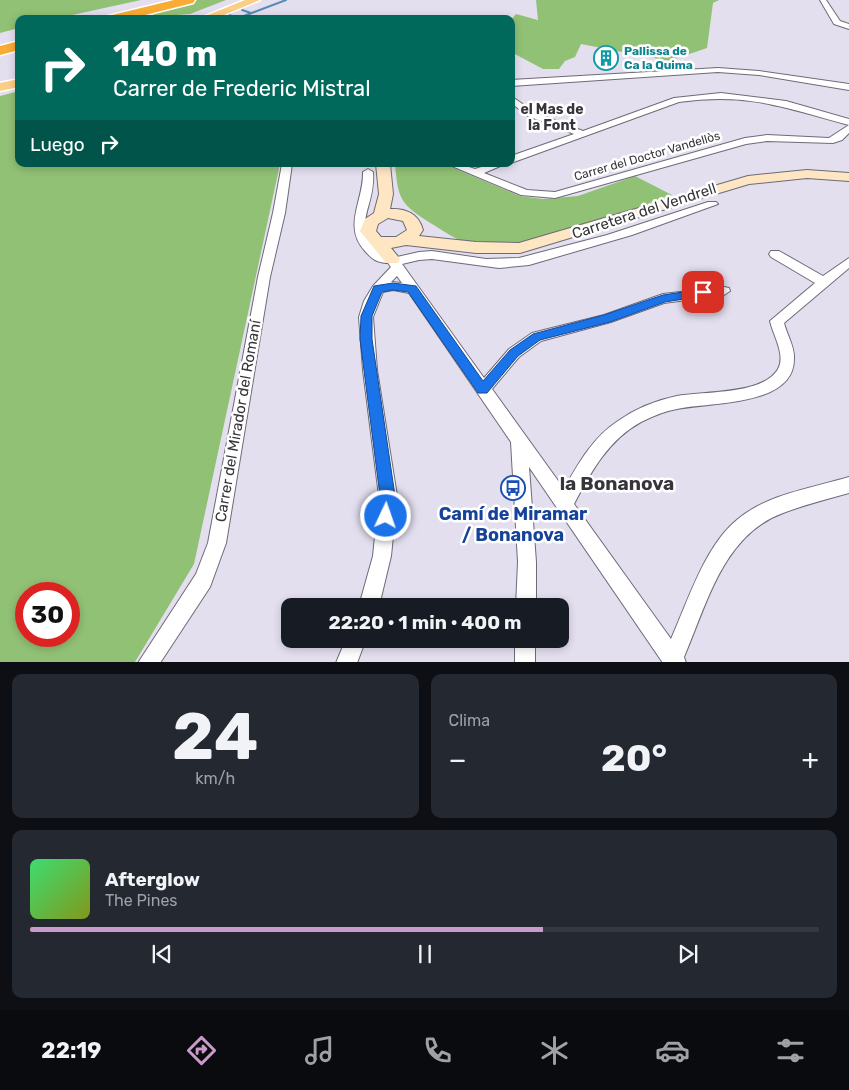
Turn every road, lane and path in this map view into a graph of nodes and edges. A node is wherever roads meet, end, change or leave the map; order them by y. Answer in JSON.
{"nodes":[{"id":1,"x":171,"y":0,"type":"edge"},
{"id":2,"x":188,"y":0,"type":"edge"},
{"id":3,"x":255,"y":0,"type":"edge"},
{"id":4,"x":263,"y":0,"type":"edge"},
{"id":5,"x":823,"y":0,"type":"edge"},
{"id":6,"x":118,"y":15,"type":"edge"},
{"id":7,"x":120,"y":15,"type":"edge"},
{"id":8,"x":214,"y":15,"type":"edge"},
{"id":9,"x":225,"y":15,"type":"edge"},
{"id":10,"x":849,"y":27,"type":"edge"},
{"id":11,"x":15,"y":41,"type":"edge"},
{"id":12,"x":0,"y":46,"type":"edge"},
{"id":13,"x":15,"y":46,"type":"edge"},
{"id":14,"x":0,"y":51,"type":"edge"},
{"id":15,"x":515,"y":83,"type":"edge"},
{"id":16,"x":15,"y":84,"type":"edge"},
{"id":17,"x":849,"y":86,"type":"edge"},
{"id":18,"x":0,"y":87,"type":"edge"},
{"id":19,"x":15,"y":89,"type":"edge"},
{"id":20,"x":0,"y":92,"type":"edge"},
{"id":21,"x":515,"y":102,"type":"edge"},
{"id":22,"x":849,"y":122,"type":"edge"},
{"id":23,"x":849,"y":128,"type":"edge"},
{"id":24,"x":582,"y":134,"type":"junction"},
{"id":25,"x":515,"y":159,"type":"edge"},
{"id":26,"x":286,"y":167,"type":"edge"},
{"id":27,"x":383,"y":167,"type":"edge"},
{"id":28,"x":459,"y":167,"type":"edge"},
{"id":29,"x":491,"y":167,"type":"edge"},
{"id":30,"x":368,"y":172,"type":"dead end"},
{"id":31,"x":474,"y":173,"type":"junction"},
{"id":32,"x":849,"y":178,"type":"edge"},
{"id":33,"x":386,"y":194,"type":"junction"},
{"id":34,"x":712,"y":204,"type":"dead end"},
{"id":35,"x":398,"y":214,"type":"junction"},
{"id":36,"x":381,"y":215,"type":"junction"},
{"id":37,"x":406,"y":237,"type":"junction"},
{"id":38,"x":378,"y":242,"type":"junction"},
{"id":39,"x":775,"y":254,"type":"dead end"},
{"id":40,"x":849,"y":262,"type":"edge"},
{"id":41,"x":394,"y":264,"type":"junction"},
{"id":42,"x":823,"y":282,"type":"junction"},
{"id":43,"x":378,"y":289,"type":"junction"},
{"id":44,"x":412,"y":289,"type":"junction"},
{"id":45,"x":724,"y":291,"type":"dead end"},
{"id":46,"x":482,"y":390,"type":"junction"},
{"id":47,"x":519,"y":442,"type":"junction"},
{"id":48,"x":849,"y":485,"type":"edge"},
{"id":49,"x":564,"y":505,"type":"junction"},
{"id":50,"x":371,"y":598,"type":"edge"},
{"id":51,"x":526,"y":598,"type":"edge"},
{"id":52,"x":352,"y":648,"type":"edge"},
{"id":53,"x":525,"y":648,"type":"edge"},
{"id":54,"x":674,"y":660,"type":"edge"},
{"id":55,"x":148,"y":662,"type":"edge"},
{"id":56,"x":346,"y":662,"type":"edge"},
{"id":57,"x":525,"y":662,"type":"edge"}],
"edges":[{"from":1,"to":6,"type":"highway"},
{"from":2,"to":7,"type":"highway"},
{"from":3,"to":8,"type":"main road"},
{"from":4,"to":9,"type":"main road"},
{"from":5,"to":10,"type":"street"},
{"from":11,"to":12,"type":"highway"},
{"from":13,"to":14,"type":"highway"},
{"from":15,"to":17,"type":"street"},
{"from":16,"to":18,"type":"main road"},
{"from":19,"to":20,"type":"main road"},
{"from":21,"to":24,"type":"street"},
{"from":22,"to":24,"type":"street"},
{"from":23,"to":31,"type":"street","name":"Carrer del Doctor Vandellòs"},
{"from":24,"to":25,"type":"street"},
{"from":26,"to":55,"type":"street","name":"Carrer del Mirador del Romaní"},
{"from":27,"to":33,"type":"street"},
{"from":28,"to":31,"type":"street","name":"Carrer del Doctor Vandellòs"},
{"from":29,"to":31,"type":"street"},
{"from":30,"to":41,"type":"street"},
{"from":32,"to":37,"type":"street","name":"Carretera del Vendrell"},
{"from":33,"to":35,"type":"street"},
{"from":33,"to":36,"type":"street"},
{"from":34,"to":41,"type":"street"},
{"from":35,"to":36,"type":"street"},
{"from":35,"to":37,"type":"street"},
{"from":36,"to":38,"type":"street"},
{"from":37,"to":38,"type":"street"},
{"from":37,"to":41,"type":"street"},
{"from":38,"to":41,"type":"street"},
{"from":39,"to":42,"type":"street"},
{"from":40,"to":42,"type":"street"},
{"from":41,"to":43,"type":"street"},
{"from":41,"to":44,"type":"street"},
{"from":42,"to":49,"type":"street"},
{"from":43,"to":44,"type":"street"},
{"from":43,"to":50,"type":"street"},
{"from":44,"to":46,"type":"street"},
{"from":45,"to":46,"type":"street"},
{"from":46,"to":47,"type":"street"},
{"from":47,"to":49,"type":"street"},
{"from":47,"to":51,"type":"street"},
{"from":48,"to":54,"type":"street"},
{"from":49,"to":54,"type":"street"},
{"from":52,"to":56,"type":"street"},
{"from":53,"to":57,"type":"street"}]}
